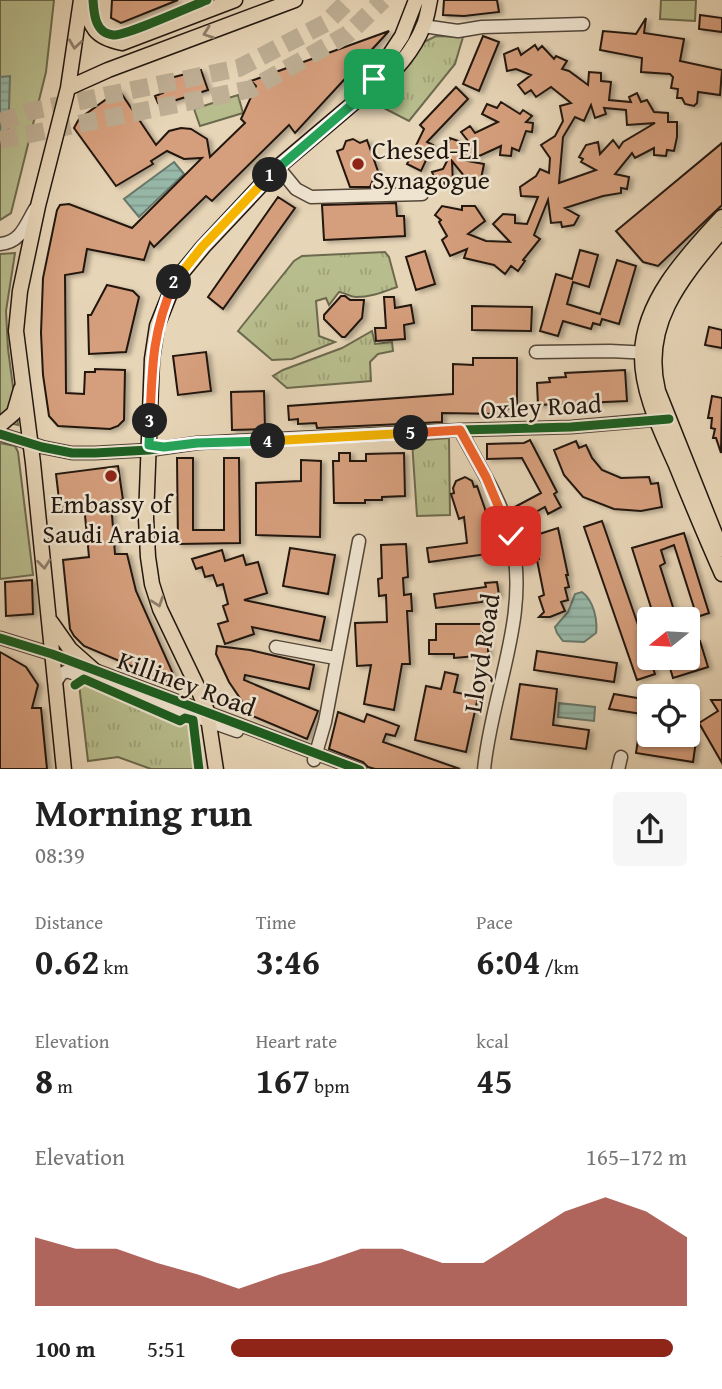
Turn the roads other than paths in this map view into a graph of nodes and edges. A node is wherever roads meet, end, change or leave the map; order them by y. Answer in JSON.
{"nodes":[{"id":1,"x":82,"y":0,"type":"edge"},
{"id":2,"x":235,"y":0,"type":"edge"},
{"id":3,"x":295,"y":0,"type":"edge"},
{"id":4,"x":416,"y":0,"type":"edge"},
{"id":5,"x":430,"y":0,"type":"edge"},
{"id":6,"x":583,"y":24,"type":"dead end"},
{"id":7,"x":424,"y":26,"type":"junction"},
{"id":8,"x":164,"y":28,"type":"junction"},
{"id":9,"x":171,"y":47,"type":"junction"},
{"id":10,"x":68,"y":88,"type":"junction"},
{"id":11,"x":363,"y":95,"type":"junction"},
{"id":12,"x":278,"y":167,"type":"junction"},
{"id":13,"x":422,"y":194,"type":"dead end"},
{"id":14,"x":38,"y":206,"type":"junction"},
{"id":15,"x":722,"y":217,"type":"edge"},
{"id":16,"x":722,"y":230,"type":"edge"},
{"id":17,"x":0,"y":244,"type":"edge"},
{"id":18,"x":536,"y":352,"type":"dead end"},
{"id":19,"x":648,"y":353,"type":"junction"},
{"id":20,"x":23,"y":385,"type":"junction"},
{"id":21,"x":663,"y":419,"type":"junction"},
{"id":22,"x":0,"y":425,"type":"edge"},
{"id":23,"x":460,"y":430,"type":"junction"},
{"id":24,"x":0,"y":434,"type":"edge"},
{"id":25,"x":30,"y":440,"type":"junction"},
{"id":26,"x":154,"y":447,"type":"junction"},
{"id":27,"x":359,"y":541,"type":"dead end"},
{"id":28,"x":722,"y":551,"type":"edge"},
{"id":29,"x":722,"y":574,"type":"edge"},
{"id":30,"x":50,"y":621,"type":"junction"},
{"id":31,"x":0,"y":638,"type":"edge"},
{"id":32,"x":276,"y":647,"type":"dead end"},
{"id":33,"x":52,"y":654,"type":"junction"},
{"id":34,"x":335,"y":658,"type":"junction"},
{"id":35,"x":96,"y":672,"type":"junction"},
{"id":36,"x":55,"y":683,"type":"junction"},
{"id":37,"x":208,"y":717,"type":"junction"},
{"id":38,"x":312,"y":755,"type":"junction"},
{"id":39,"x":64,"y":769,"type":"edge"},
{"id":40,"x":216,"y":769,"type":"edge"},
{"id":41,"x":339,"y":769,"type":"edge"},
{"id":42,"x":360,"y":769,"type":"edge"},
{"id":43,"x":484,"y":769,"type":"edge"}],
"edges":[{"from":1,"to":8,"type":"main road"},
{"from":1,"to":10,"type":"main road","one_way":true},
{"from":2,"to":8,"type":"main road"},
{"from":3,"to":9,"type":"main road","one_way":true},
{"from":4,"to":11,"type":"main road"},
{"from":5,"to":7,"type":"main road"},
{"from":6,"to":7,"type":"street"},
{"from":7,"to":11,"type":"main road"},
{"from":8,"to":9,"type":"main road"},
{"from":9,"to":10,"type":"main road"},
{"from":10,"to":14,"type":"main road"},
{"from":11,"to":12,"type":"main road"},
{"from":12,"to":13,"type":"street"},
{"from":12,"to":26,"type":"main road"},
{"from":14,"to":17,"type":"street"},
{"from":14,"to":20,"type":"main road"},
{"from":15,"to":19,"type":"main road"},
{"from":16,"to":19,"type":"main road"},
{"from":18,"to":19,"type":"street"},
{"from":19,"to":21,"type":"main road"},
{"from":20,"to":22,"type":"main road"},
{"from":20,"to":25,"type":"main road"},
{"from":21,"to":23,"type":"street","name":"Oxley Road"},
{"from":21,"to":28,"type":"main road"},
{"from":21,"to":29,"type":"main road"},
{"from":23,"to":26,"type":"street","name":"Oxley Road"},
{"from":23,"to":43,"type":"street","name":"Lloyd Road"},
{"from":24,"to":25,"type":"street","name":"Oxley Road"},
{"from":25,"to":26,"type":"street","name":"Oxley Road"},
{"from":25,"to":30,"type":"main road","one_way":true},
{"from":26,"to":37,"type":"main road","one_way":true},
{"from":27,"to":34,"type":"street"},
{"from":30,"to":33,"type":"main road"},
{"from":30,"to":35,"type":"main road"},
{"from":31,"to":33,"type":"street","name":"Killiney Road"},
{"from":32,"to":34,"type":"street"},
{"from":33,"to":35,"type":"street","name":"Killiney Road"},
{"from":33,"to":36,"type":"main road"},
{"from":34,"to":38,"type":"street"},
{"from":35,"to":37,"type":"street","name":"Killiney Road"},
{"from":36,"to":37,"type":"street","name":"Killiney Road"},
{"from":36,"to":39,"type":"main road"},
{"from":37,"to":38,"type":"street","name":"Killiney Road"},
{"from":37,"to":40,"type":"main road"},
{"from":38,"to":41,"type":"street","name":"Killiney Road"},
{"from":38,"to":42,"type":"street","name":"Killiney Road"}]}
